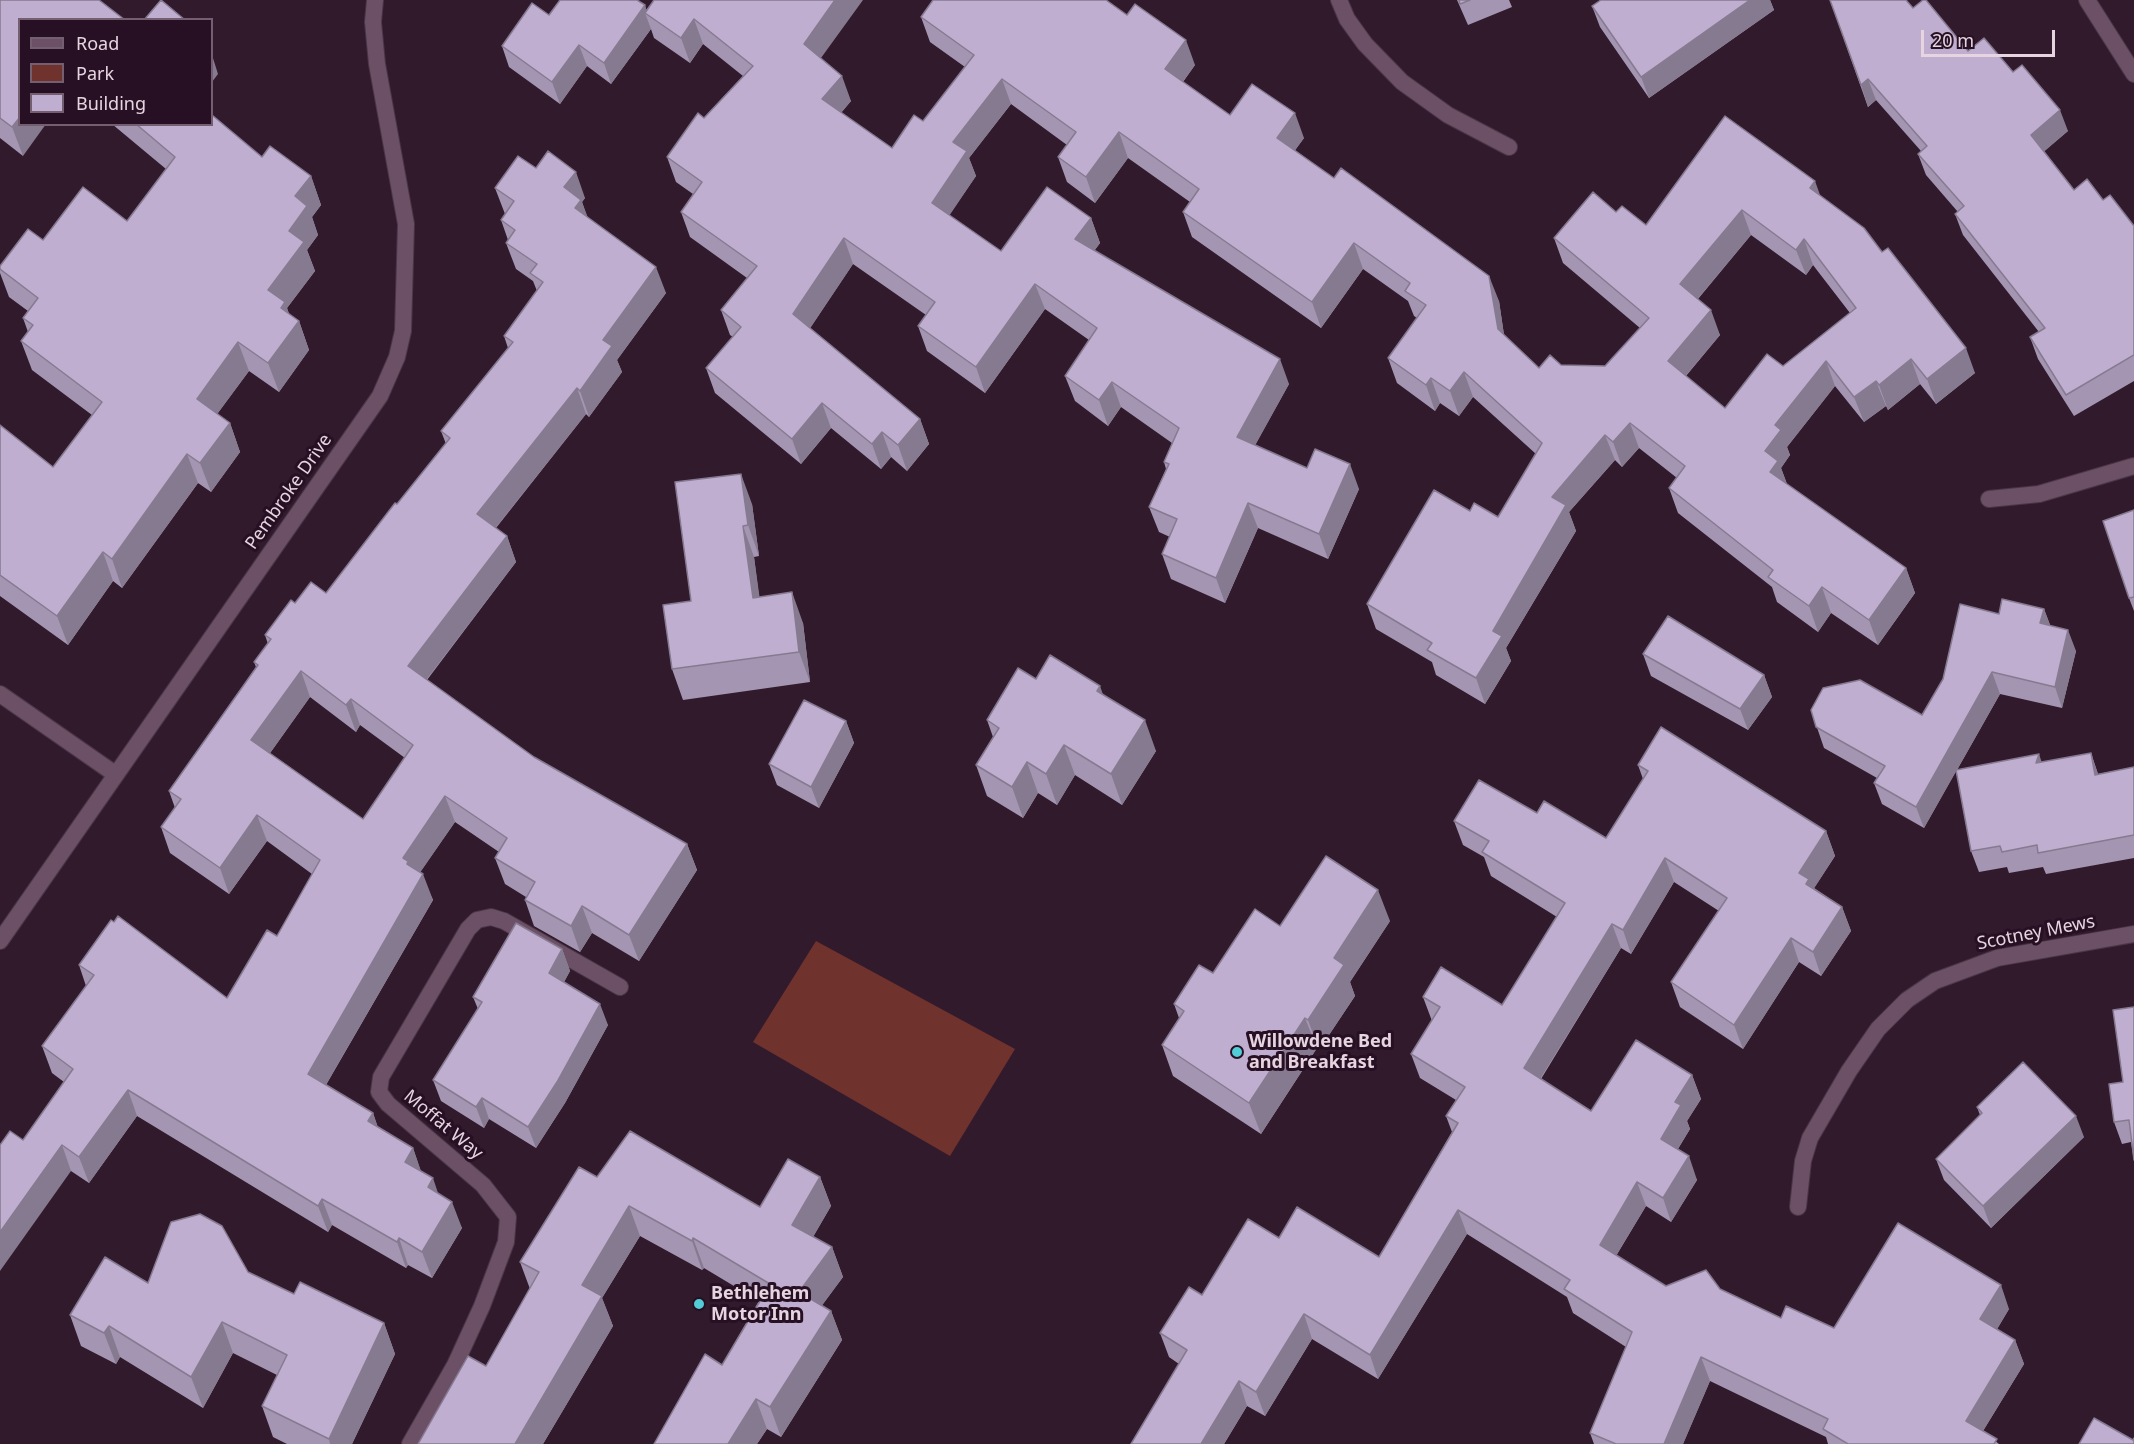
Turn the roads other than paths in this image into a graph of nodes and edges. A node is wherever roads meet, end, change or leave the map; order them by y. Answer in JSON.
{"nodes":[{"id":1,"x":375,"y":0,"type":"edge"},
{"id":2,"x":1339,"y":0,"type":"edge"},
{"id":3,"x":2087,"y":0,"type":"edge"},
{"id":4,"x":2134,"y":74,"type":"edge"},
{"id":5,"x":1509,"y":147,"type":"dead end"},
{"id":6,"x":2134,"y":466,"type":"edge"},
{"id":7,"x":1989,"y":499,"type":"dead end"},
{"id":8,"x":0,"y":694,"type":"edge"},
{"id":9,"x":115,"y":774,"type":"junction"},
{"id":10,"x":2134,"y":934,"type":"edge"},
{"id":11,"x":0,"y":941,"type":"edge"},
{"id":12,"x":620,"y":987,"type":"dead end"},
{"id":13,"x":1798,"y":1207,"type":"dead end"},
{"id":14,"x":410,"y":1444,"type":"edge"}],
"edges":[{"from":1,"to":9,"type":"street","name":"Pembroke Drive"},
{"from":2,"to":5,"type":"street"},
{"from":3,"to":4,"type":"street"},
{"from":6,"to":7,"type":"street"},
{"from":8,"to":9,"type":"street"},
{"from":9,"to":11,"type":"street","name":"Pembroke Drive"},
{"from":10,"to":13,"type":"street","name":"Scotney Mews"},
{"from":12,"to":14,"type":"street","name":"Moffat Way"}]}
